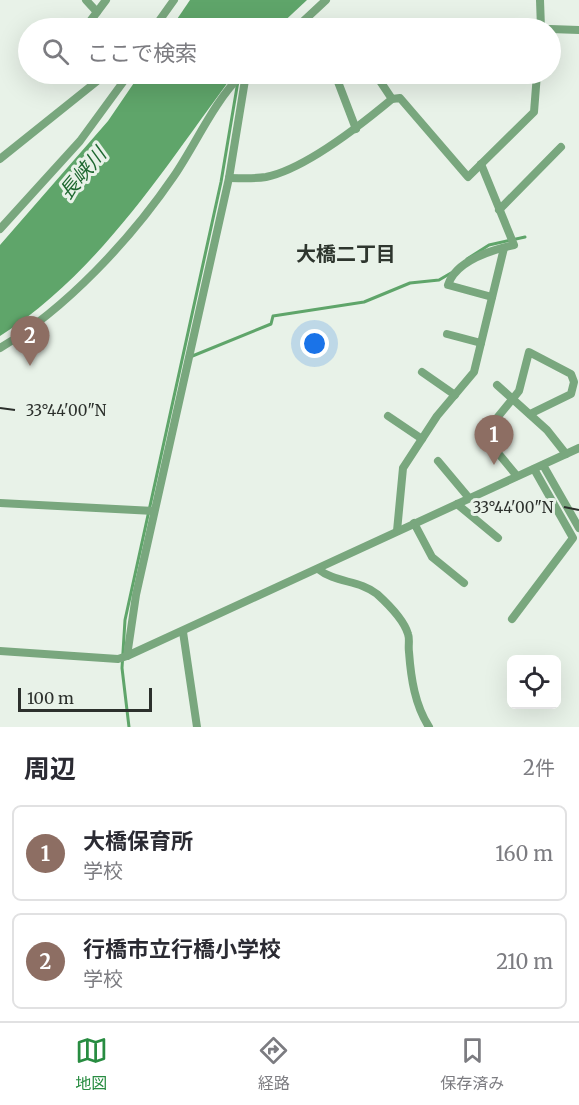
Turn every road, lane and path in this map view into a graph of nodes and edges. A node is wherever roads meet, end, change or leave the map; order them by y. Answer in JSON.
{"nodes":[{"id":1,"x":86,"y":0,"type":"edge"},
{"id":2,"x":106,"y":0,"type":"edge"},
{"id":3,"x":174,"y":0,"type":"edge"},
{"id":4,"x":326,"y":0,"type":"edge"},
{"id":5,"x":540,"y":0,"type":"edge"},
{"id":6,"x":97,"y":12,"type":"junction"},
{"id":7,"x":92,"y":18,"type":"edge"},
{"id":8,"x":161,"y":18,"type":"edge"},
{"id":9,"x":307,"y":18,"type":"edge"},
{"id":10,"x":541,"y":18,"type":"edge"},
{"id":11,"x":561,"y":29,"type":"edge"},
{"id":12,"x":579,"y":30,"type":"edge"},
{"id":13,"x":94,"y":84,"type":"edge"},
{"id":14,"x":121,"y":84,"type":"edge"},
{"id":15,"x":233,"y":84,"type":"edge"},
{"id":16,"x":244,"y":84,"type":"edge"},
{"id":17,"x":339,"y":84,"type":"edge"},
{"id":18,"x":382,"y":84,"type":"edge"},
{"id":19,"x":536,"y":84,"type":"edge"},
{"id":20,"x":392,"y":99,"type":"junction"},
{"id":21,"x":356,"y":129,"type":"junction"},
{"id":22,"x":561,"y":147,"type":"dead end"},
{"id":23,"x":0,"y":159,"type":"edge"},
{"id":24,"x":481,"y":164,"type":"junction"},
{"id":25,"x":229,"y":177,"type":"junction"},
{"id":26,"x":500,"y":210,"type":"junction"},
{"id":27,"x":0,"y":230,"type":"edge"},
{"id":28,"x":504,"y":248,"type":"junction"},
{"id":29,"x":492,"y":297,"type":"junction"},
{"id":30,"x":447,"y":334,"type":"dead end"},
{"id":31,"x":481,"y":343,"type":"junction"},
{"id":32,"x":0,"y":348,"type":"edge"},
{"id":33,"x":422,"y":372,"type":"dead end"},
{"id":34,"x":496,"y":385,"type":"dead end"},
{"id":35,"x":455,"y":395,"type":"junction"},
{"id":36,"x":514,"y":399,"type":"junction"},
{"id":37,"x":530,"y":414,"type":"junction"},
{"id":38,"x":388,"y":416,"type":"dead end"},
{"id":39,"x":422,"y":439,"type":"junction"},
{"id":40,"x":579,"y":448,"type":"edge"},
{"id":41,"x":566,"y":454,"type":"junction"},
{"id":42,"x":438,"y":461,"type":"dead end"},
{"id":43,"x":543,"y":465,"type":"junction"},
{"id":44,"x":534,"y":469,"type":"junction"},
{"id":45,"x":518,"y":476,"type":"junction"},
{"id":46,"x":469,"y":498,"type":"junction"},
{"id":47,"x":0,"y":503,"type":"edge"},
{"id":48,"x":456,"y":504,"type":"junction"},
{"id":49,"x":154,"y":511,"type":"junction"},
{"id":50,"x":414,"y":523,"type":"junction"},
{"id":51,"x":579,"y":528,"type":"edge"},
{"id":52,"x":397,"y":531,"type":"junction"},
{"id":53,"x":498,"y":538,"type":"dead end"},
{"id":54,"x":318,"y":570,"type":"junction"},
{"id":55,"x":464,"y":583,"type":"dead end"},
{"id":56,"x":512,"y":619,"type":"dead end"},
{"id":57,"x":183,"y":632,"type":"junction"},
{"id":58,"x":0,"y":651,"type":"edge"},
{"id":59,"x":127,"y":656,"type":"junction"},
{"id":60,"x":197,"y":727,"type":"edge"},
{"id":61,"x":429,"y":727,"type":"edge"}],
"edges":[{"from":1,"to":6,"type":"street"},
{"from":2,"to":6,"type":"street"},
{"from":3,"to":8,"type":"street"},
{"from":4,"to":9,"type":"street"},
{"from":5,"to":10,"type":"street"},
{"from":6,"to":7,"type":"street"},
{"from":11,"to":12,"type":"street"},
{"from":13,"to":23,"type":"street"},
{"from":14,"to":27,"type":"street"},
{"from":15,"to":32,"type":"street"},
{"from":16,"to":25,"type":"street"},
{"from":17,"to":21,"type":"street"},
{"from":18,"to":20,"type":"street"},
{"from":19,"to":24,"type":"street"},
{"from":20,"to":21,"type":"street"},
{"from":20,"to":24,"type":"street"},
{"from":21,"to":25,"type":"street"},
{"from":22,"to":26,"type":"street"},
{"from":24,"to":26,"type":"street"},
{"from":25,"to":49,"type":"street"},
{"from":26,"to":28,"type":"street"},
{"from":28,"to":29,"type":"street"},
{"from":28,"to":29,"type":"street"},
{"from":29,"to":31,"type":"street"},
{"from":30,"to":31,"type":"street"},
{"from":31,"to":35,"type":"street"},
{"from":33,"to":35,"type":"street"},
{"from":34,"to":36,"type":"street"},
{"from":35,"to":39,"type":"street"},
{"from":36,"to":37,"type":"street"},
{"from":36,"to":37,"type":"street"},
{"from":36,"to":45,"type":"street"},
{"from":37,"to":41,"type":"street"},
{"from":38,"to":39,"type":"street"},
{"from":39,"to":52,"type":"street"},
{"from":40,"to":41,"type":"street"},
{"from":41,"to":43,"type":"street"},
{"from":42,"to":46,"type":"street"},
{"from":43,"to":44,"type":"street"},
{"from":43,"to":51,"type":"street"},
{"from":44,"to":45,"type":"street"},
{"from":44,"to":56,"type":"street"},
{"from":45,"to":46,"type":"street"},
{"from":46,"to":48,"type":"street"},
{"from":47,"to":49,"type":"street"},
{"from":48,"to":50,"type":"street"},
{"from":48,"to":53,"type":"street"},
{"from":49,"to":59,"type":"street"},
{"from":50,"to":52,"type":"street"},
{"from":50,"to":55,"type":"street"},
{"from":52,"to":54,"type":"street"},
{"from":54,"to":57,"type":"street"},
{"from":54,"to":61,"type":"street"},
{"from":57,"to":59,"type":"street"},
{"from":57,"to":60,"type":"street"},
{"from":58,"to":59,"type":"street"}]}
